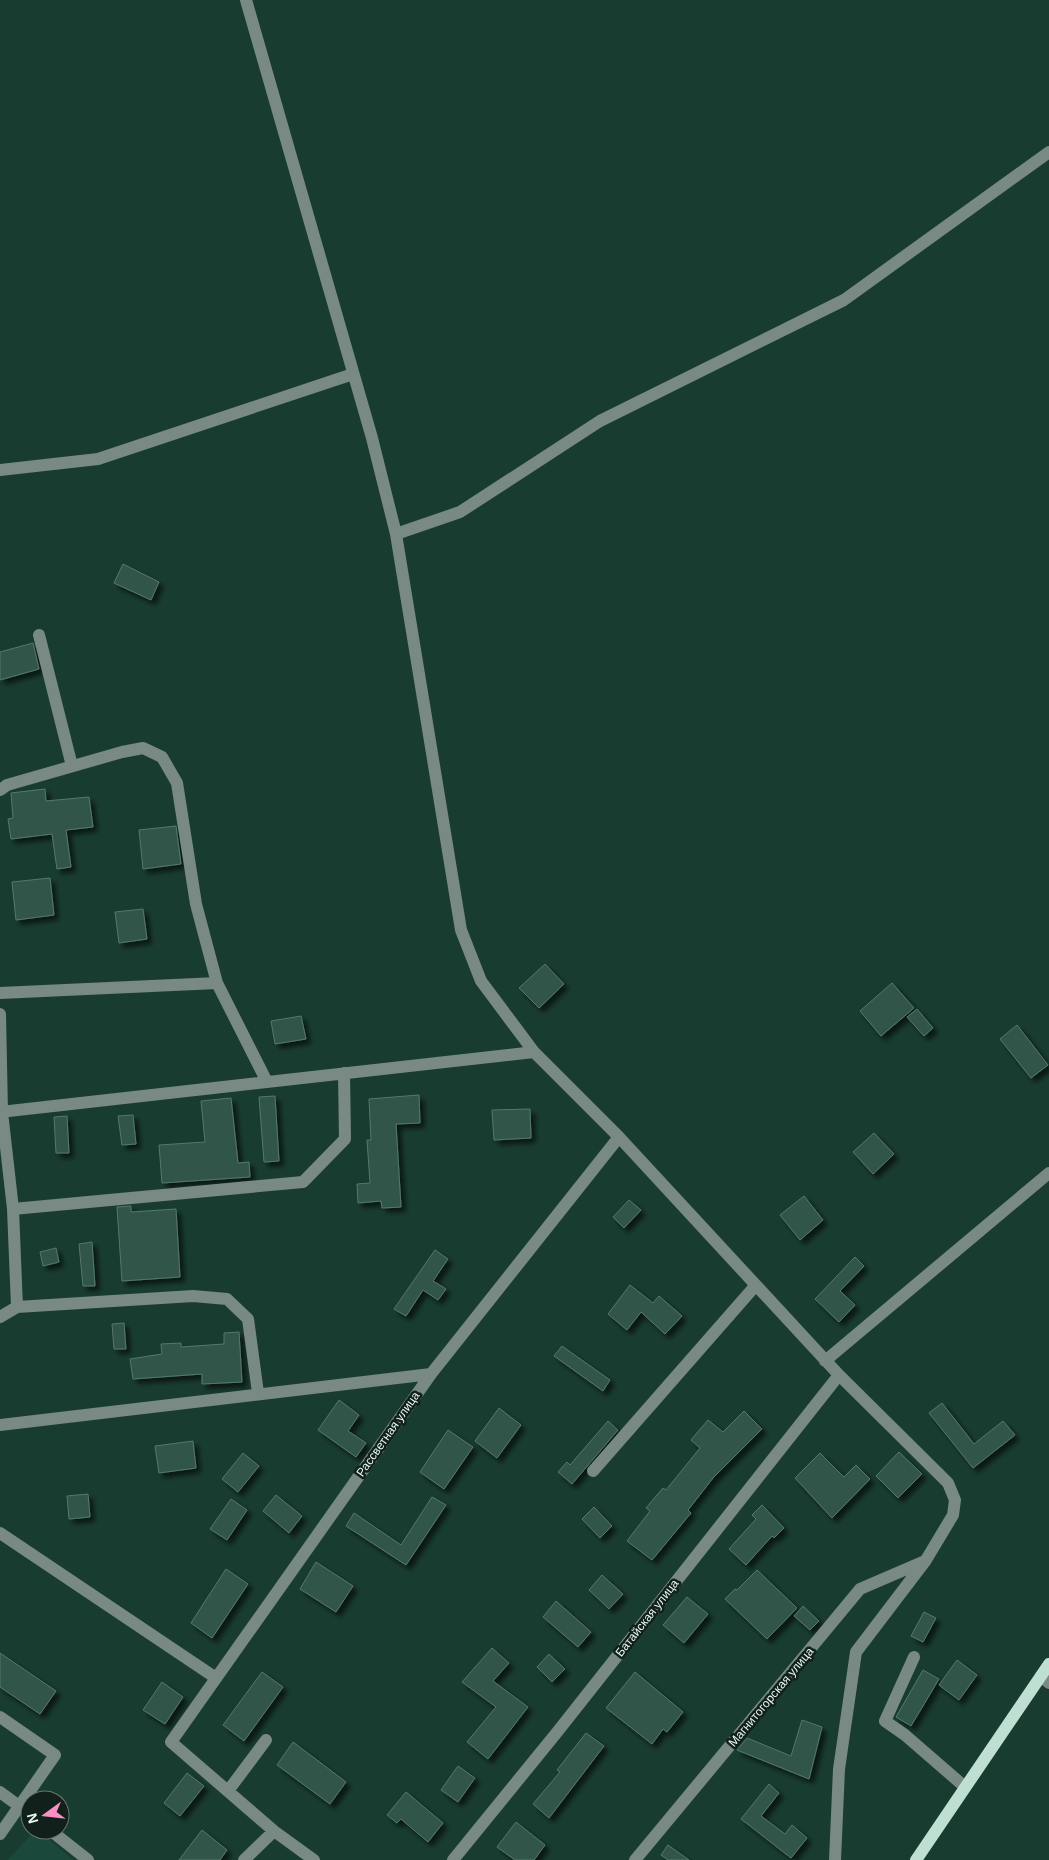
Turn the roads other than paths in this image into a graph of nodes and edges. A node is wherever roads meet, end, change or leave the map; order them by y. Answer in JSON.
{"nodes":[{"id":1,"x":246,"y":0,"type":"edge"},
{"id":2,"x":1049,"y":152,"type":"edge"},
{"id":3,"x":353,"y":374,"type":"junction"},
{"id":4,"x":0,"y":470,"type":"edge"},
{"id":5,"x":396,"y":534,"type":"junction"},
{"id":6,"x":39,"y":635,"type":"dead end"},
{"id":7,"x":72,"y":766,"type":"junction"},
{"id":8,"x":0,"y":790,"type":"edge"},
{"id":9,"x":217,"y":984,"type":"junction"},
{"id":10,"x":0,"y":993,"type":"edge"},
{"id":11,"x":0,"y":1014,"type":"edge"},
{"id":12,"x":534,"y":1052,"type":"junction"},
{"id":13,"x":344,"y":1073,"type":"junction"},
{"id":14,"x":266,"y":1082,"type":"junction"},
{"id":15,"x":1,"y":1112,"type":"edge"},
{"id":16,"x":619,"y":1137,"type":"junction"},
{"id":17,"x":1049,"y":1173,"type":"edge"},
{"id":18,"x":13,"y":1209,"type":"junction"},
{"id":19,"x":756,"y":1285,"type":"junction"},
{"id":20,"x":18,"y":1307,"type":"junction"},
{"id":21,"x":0,"y":1317,"type":"edge"},
{"id":22,"x":825,"y":1360,"type":"junction"},
{"id":23,"x":431,"y":1374,"type":"junction"},
{"id":24,"x":839,"y":1375,"type":"junction"},
{"id":25,"x":258,"y":1393,"type":"junction"},
{"id":26,"x":0,"y":1425,"type":"edge"},
{"id":27,"x":593,"y":1471,"type":"dead end"},
{"id":28,"x":0,"y":1533,"type":"edge"},
{"id":29,"x":926,"y":1560,"type":"junction"},
{"id":30,"x":914,"y":1656,"type":"dead end"},
{"id":31,"x":1049,"y":1664,"type":"edge"},
{"id":32,"x":216,"y":1678,"type":"junction"},
{"id":33,"x":1045,"y":1680,"type":"edge"},
{"id":34,"x":0,"y":1717,"type":"edge"},
{"id":35,"x":266,"y":1740,"type":"dead end"},
{"id":36,"x":965,"y":1787,"type":"junction"},
{"id":37,"x":36,"y":1790,"type":"edge"},
{"id":38,"x":228,"y":1791,"type":"junction"},
{"id":39,"x":0,"y":1792,"type":"edge"},
{"id":40,"x":20,"y":1807,"type":"edge"},
{"id":41,"x":20,"y":1816,"type":"edge"},
{"id":42,"x":274,"y":1831,"type":"junction"},
{"id":43,"x":0,"y":1834,"type":"edge"},
{"id":44,"x":63,"y":1840,"type":"edge"},
{"id":45,"x":88,"y":1860,"type":"edge"},
{"id":46,"x":244,"y":1860,"type":"edge"},
{"id":47,"x":314,"y":1860,"type":"edge"},
{"id":48,"x":454,"y":1860,"type":"edge"},
{"id":49,"x":635,"y":1860,"type":"edge"},
{"id":50,"x":835,"y":1860,"type":"edge"},
{"id":51,"x":916,"y":1860,"type":"edge"}],
"edges":[{"from":1,"to":3,"type":"street"},
{"from":2,"to":5,"type":"street"},
{"from":3,"to":4,"type":"street"},
{"from":3,"to":5,"type":"street"},
{"from":5,"to":12,"type":"street"},
{"from":6,"to":7,"type":"street"},
{"from":7,"to":8,"type":"street"},
{"from":7,"to":9,"type":"street"},
{"from":9,"to":10,"type":"street"},
{"from":9,"to":14,"type":"street"},
{"from":11,"to":15,"type":"street"},
{"from":12,"to":13,"type":"street"},
{"from":12,"to":16,"type":"street"},
{"from":13,"to":14,"type":"street"},
{"from":13,"to":18,"type":"street"},
{"from":14,"to":15,"type":"street"},
{"from":15,"to":18,"type":"street"},
{"from":16,"to":19,"type":"street"},
{"from":16,"to":23,"type":"street","name":"Рассветная улица"},
{"from":17,"to":22,"type":"street"},
{"from":18,"to":20,"type":"street"},
{"from":19,"to":22,"type":"street"},
{"from":19,"to":27,"type":"street"},
{"from":20,"to":21,"type":"street"},
{"from":20,"to":25,"type":"street"},
{"from":22,"to":24,"type":"street"},
{"from":23,"to":25,"type":"street"},
{"from":23,"to":32,"type":"street","name":"Рассветная улица"},
{"from":24,"to":29,"type":"street"},
{"from":24,"to":48,"type":"street","name":"Батайская улица"},
{"from":25,"to":26,"type":"street"},
{"from":28,"to":32,"type":"street"},
{"from":29,"to":49,"type":"street","name":"Магнитогорская улица"},
{"from":29,"to":50,"type":"street"},
{"from":30,"to":36,"type":"street"},
{"from":31,"to":33,"type":"main road"},
{"from":32,"to":38,"type":"street","name":"Рассветная улица"},
{"from":33,"to":36,"type":"main road"},
{"from":34,"to":37,"type":"street"},
{"from":35,"to":38,"type":"street"},
{"from":36,"to":51,"type":"main road"},
{"from":38,"to":42,"type":"street"},
{"from":39,"to":40,"type":"street"},
{"from":41,"to":43,"type":"street"},
{"from":42,"to":46,"type":"street"},
{"from":42,"to":47,"type":"street"},
{"from":44,"to":45,"type":"street"}]}
